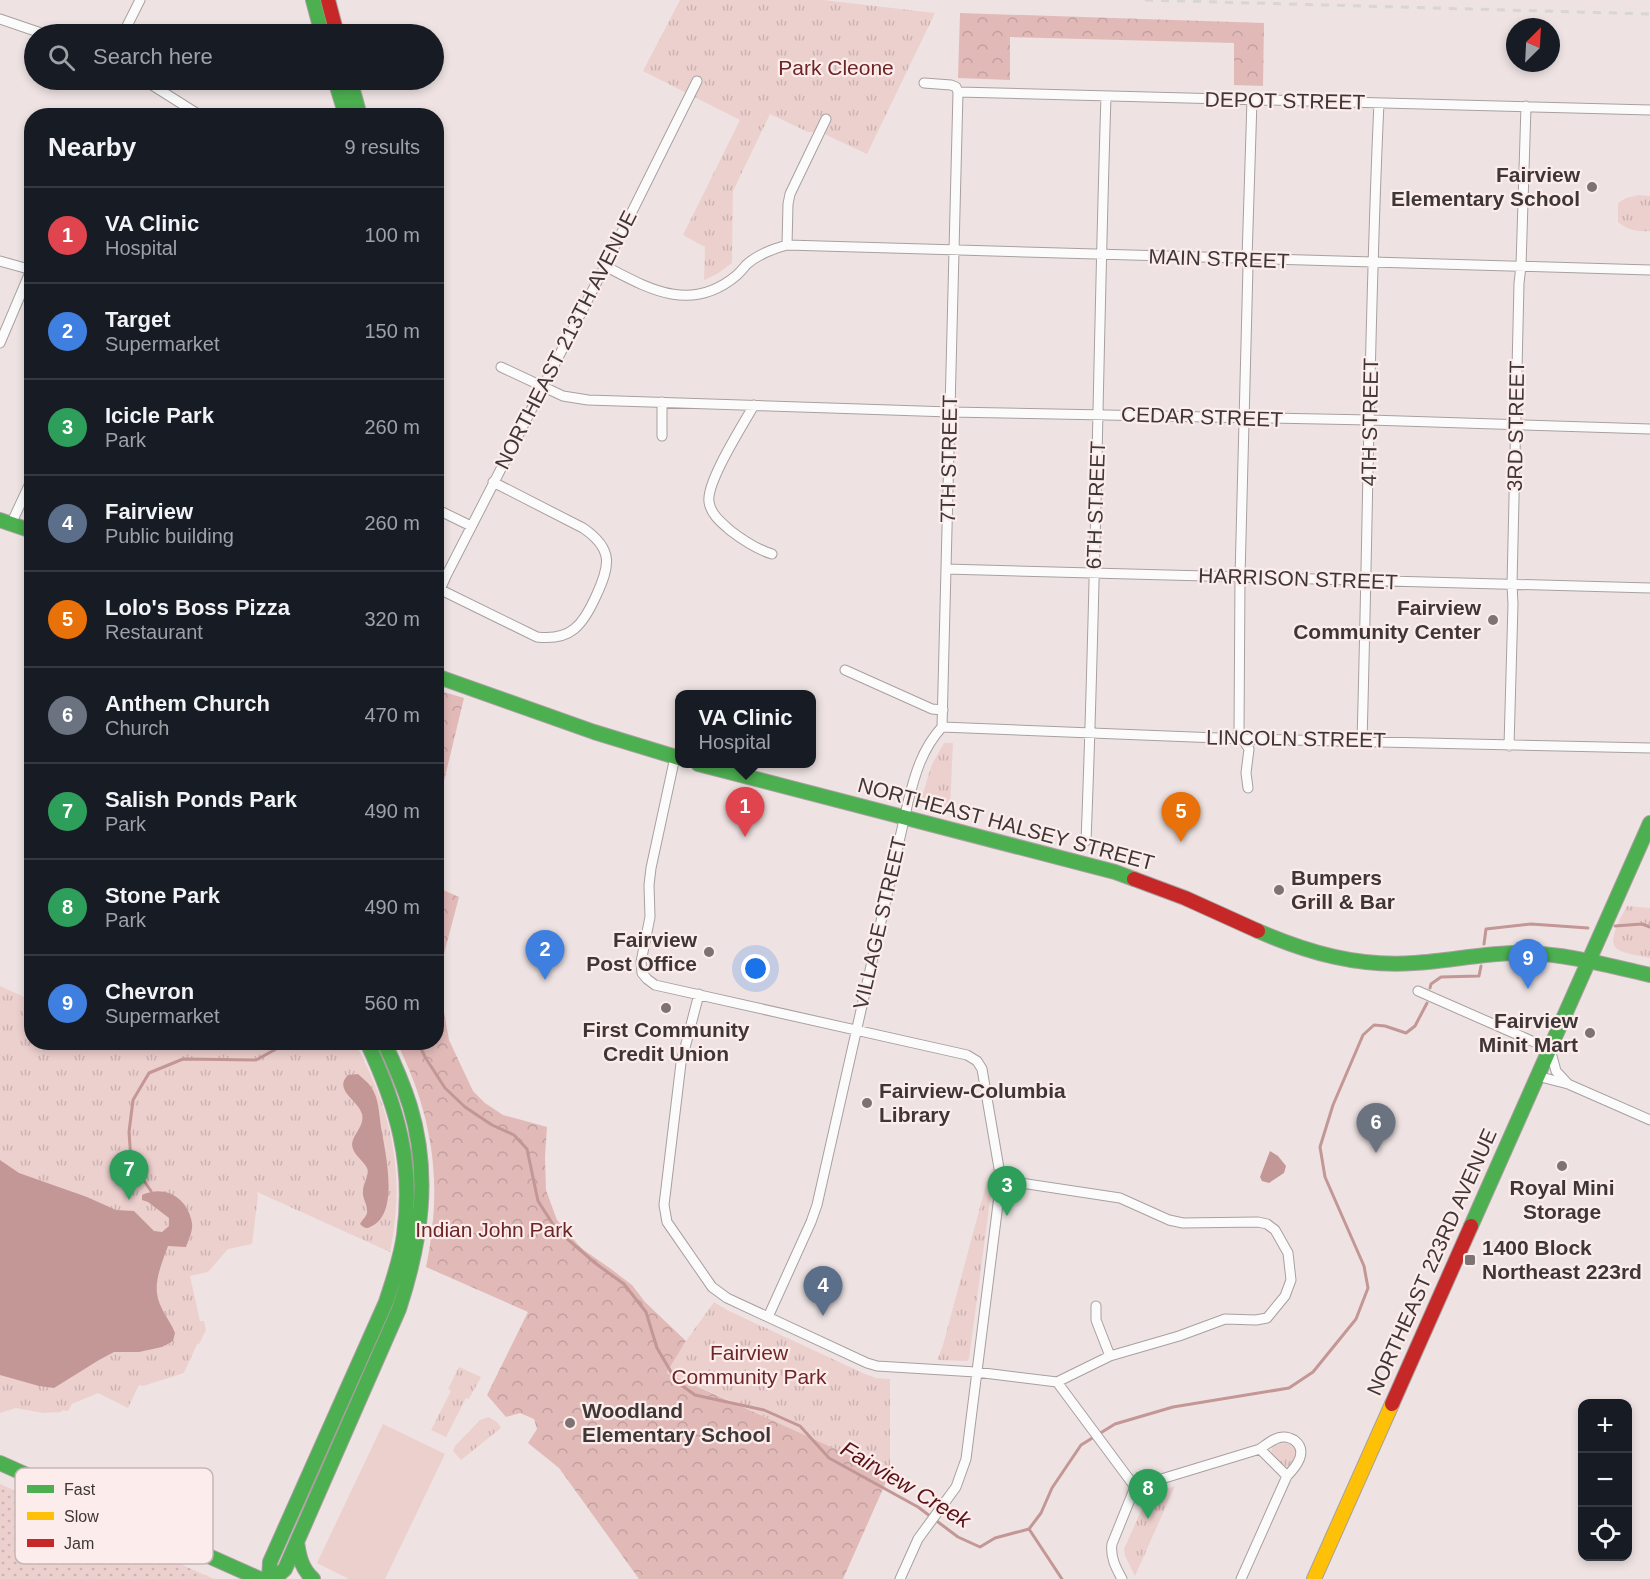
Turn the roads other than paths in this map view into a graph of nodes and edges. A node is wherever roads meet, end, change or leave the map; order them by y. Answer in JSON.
{"nodes":[{"id":1,"x":140,"y":0,"type":"edge"},
{"id":2,"x":313,"y":0,"type":"edge"},
{"id":3,"x":328,"y":0,"type":"edge"},
{"id":4,"x":0,"y":19,"type":"edge"},
{"id":5,"x":128,"y":24,"type":"edge"},
{"id":6,"x":319,"y":24,"type":"edge"},
{"id":7,"x":334,"y":24,"type":"edge"},
{"id":8,"x":24,"y":27,"type":"edge"},
{"id":9,"x":697,"y":81,"type":"dead end"},
{"id":10,"x":924,"y":83,"type":"dead end"},
{"id":11,"x":160,"y":90,"type":"edge"},
{"id":12,"x":339,"y":90,"type":"edge"},
{"id":13,"x":353,"y":90,"type":"edge"},
{"id":14,"x":958,"y":92,"type":"junction"},
{"id":15,"x":1106,"y":96,"type":"junction"},
{"id":16,"x":1252,"y":100,"type":"junction"},
{"id":17,"x":1379,"y":103,"type":"junction"},
{"id":18,"x":1526,"y":106,"type":"junction"},
{"id":19,"x":188,"y":108,"type":"edge"},
{"id":20,"x":344,"y":108,"type":"edge"},
{"id":21,"x":358,"y":108,"type":"edge"},
{"id":22,"x":1650,"y":110,"type":"edge"},
{"id":23,"x":826,"y":118,"type":"dead end"},
{"id":24,"x":787,"y":246,"type":"junction"},
{"id":25,"x":954,"y":251,"type":"junction"},
{"id":26,"x":1103,"y":256,"type":"junction"},
{"id":27,"x":1246,"y":259,"type":"junction"},
{"id":28,"x":0,"y":261,"type":"edge"},
{"id":29,"x":1373,"y":263,"type":"junction"},
{"id":30,"x":605,"y":266,"type":"junction"},
{"id":31,"x":1521,"y":266,"type":"junction"},
{"id":32,"x":24,"y":268,"type":"edge"},
{"id":33,"x":1650,"y":270,"type":"edge"},
{"id":34,"x":24,"y":286,"type":"edge"},
{"id":35,"x":0,"y":343,"type":"edge"},
{"id":36,"x":501,"y":367,"type":"dead end"},
{"id":37,"x":542,"y":387,"type":"junction"},
{"id":38,"x":662,"y":402,"type":"junction"},
{"id":39,"x":754,"y":405,"type":"junction"},
{"id":40,"x":950,"y":412,"type":"junction"},
{"id":41,"x":1098,"y":414,"type":"junction"},
{"id":42,"x":1245,"y":418,"type":"junction"},
{"id":43,"x":1370,"y":420,"type":"junction"},
{"id":44,"x":1515,"y":424,"type":"junction"},
{"id":45,"x":1650,"y":429,"type":"edge"},
{"id":46,"x":662,"y":436,"type":"dead end"},
{"id":47,"x":493,"y":482,"type":"junction"},
{"id":48,"x":24,"y":492,"type":"edge"},
{"id":49,"x":444,"y":513,"type":"edge"},
{"id":50,"x":6,"y":522,"type":"edge"},
{"id":51,"x":471,"y":526,"type":"junction"},
{"id":52,"x":24,"y":528,"type":"edge"},
{"id":53,"x":772,"y":554,"type":"dead end"},
{"id":54,"x":946,"y":569,"type":"junction"},
{"id":55,"x":1094,"y":573,"type":"junction"},
{"id":56,"x":1240,"y":577,"type":"junction"},
{"id":57,"x":1366,"y":580,"type":"junction"},
{"id":58,"x":444,"y":582,"type":"edge"},
{"id":59,"x":1512,"y":585,"type":"junction"},
{"id":60,"x":1650,"y":588,"type":"edge"},
{"id":61,"x":444,"y":592,"type":"edge"},
{"id":62,"x":845,"y":670,"type":"dead end"},
{"id":63,"x":444,"y":679,"type":"edge"},
{"id":64,"x":943,"y":710,"type":"junction"},
{"id":65,"x":942,"y":727,"type":"junction"},
{"id":66,"x":1090,"y":733,"type":"junction"},
{"id":67,"x":1243,"y":739,"type":"junction"},
{"id":68,"x":1362,"y":741,"type":"junction"},
{"id":69,"x":1509,"y":746,"type":"junction"},
{"id":70,"x":1650,"y":748,"type":"edge"},
{"id":71,"x":675,"y":757,"type":"edge"},
{"id":72,"x":675,"y":766,"type":"edge"},
{"id":73,"x":714,"y":768,"type":"edge"},
{"id":74,"x":1248,"y":789,"type":"dead end"},
{"id":75,"x":904,"y":817,"type":"junction"},
{"id":76,"x":1650,"y":823,"type":"edge"},
{"id":77,"x":1086,"y":841,"type":"dead end"},
{"id":78,"x":1588,"y":961,"type":"junction"},
{"id":79,"x":1650,"y":975,"type":"edge"},
{"id":80,"x":1418,"y":991,"type":"dead end"},
{"id":81,"x":699,"y":994,"type":"junction"},
{"id":82,"x":856,"y":1029,"type":"junction"},
{"id":83,"x":1550,"y":1049,"type":"junction"},
{"id":84,"x":371,"y":1050,"type":"edge"},
{"id":85,"x":388,"y":1050,"type":"edge"},
{"id":86,"x":1538,"y":1076,"type":"junction"},
{"id":87,"x":1568,"y":1083,"type":"junction"},
{"id":88,"x":1650,"y":1120,"type":"edge"},
{"id":89,"x":1001,"y":1180,"type":"junction"},
{"id":90,"x":1096,"y":1306,"type":"dead end"},
{"id":91,"x":768,"y":1317,"type":"junction"},
{"id":92,"x":1110,"y":1356,"type":"junction"},
{"id":93,"x":976,"y":1372,"type":"junction"},
{"id":94,"x":1058,"y":1382,"type":"junction"},
{"id":95,"x":1260,"y":1449,"type":"junction"},
{"id":96,"x":0,"y":1463,"type":"edge"},
{"id":97,"x":15,"y":1470,"type":"edge"},
{"id":98,"x":1287,"y":1476,"type":"junction"},
{"id":99,"x":1135,"y":1487,"type":"junction"},
{"id":100,"x":297,"y":1541,"type":"junction"},
{"id":101,"x":213,"y":1558,"type":"edge"},
{"id":102,"x":260,"y":1579,"type":"edge"},
{"id":103,"x":271,"y":1579,"type":"edge"},
{"id":104,"x":313,"y":1579,"type":"edge"},
{"id":105,"x":900,"y":1579,"type":"edge"},
{"id":106,"x":1122,"y":1579,"type":"edge"},
{"id":107,"x":1241,"y":1579,"type":"edge"},
{"id":108,"x":1314,"y":1579,"type":"edge"}],
"edges":[{"from":1,"to":5,"type":"street"},
{"from":2,"to":6,"type":"main road"},
{"from":3,"to":7,"type":"main road"},
{"from":4,"to":8,"type":"street"},
{"from":9,"to":30,"type":"street","name":"NORTHEAST 213TH AVENUE"},
{"from":10,"to":14,"type":"street","name":"DEPOT STREET"},
{"from":11,"to":19,"type":"street"},
{"from":12,"to":20,"type":"main road"},
{"from":13,"to":21,"type":"main road"},
{"from":14,"to":15,"type":"street","name":"DEPOT STREET"},
{"from":14,"to":25,"type":"street","name":"7TH STREET"},
{"from":15,"to":16,"type":"street","name":"DEPOT STREET"},
{"from":15,"to":26,"type":"street","name":"6TH STREET"},
{"from":16,"to":17,"type":"street","name":"DEPOT STREET"},
{"from":16,"to":27,"type":"street"},
{"from":17,"to":18,"type":"street","name":"DEPOT STREET"},
{"from":17,"to":29,"type":"street","name":"4TH STREET"},
{"from":18,"to":22,"type":"street","name":"DEPOT STREET"},
{"from":18,"to":31,"type":"street","name":"3RD STREET"},
{"from":23,"to":24,"type":"street"},
{"from":24,"to":25,"type":"street","name":"MAIN STREET"},
{"from":24,"to":30,"type":"street"},
{"from":25,"to":26,"type":"street","name":"MAIN STREET"},
{"from":25,"to":40,"type":"street","name":"7TH STREET"},
{"from":26,"to":27,"type":"street","name":"MAIN STREET"},
{"from":26,"to":41,"type":"street","name":"6TH STREET"},
{"from":27,"to":29,"type":"street","name":"MAIN STREET"},
{"from":27,"to":42,"type":"street"},
{"from":28,"to":32,"type":"street"},
{"from":29,"to":31,"type":"street","name":"MAIN STREET"},
{"from":29,"to":43,"type":"street","name":"4TH STREET"},
{"from":30,"to":37,"type":"street","name":"NORTHEAST 213TH AVENUE"},
{"from":31,"to":33,"type":"street","name":"MAIN STREET"},
{"from":31,"to":44,"type":"street","name":"3RD STREET"},
{"from":34,"to":35,"type":"street"},
{"from":36,"to":37,"type":"street","name":"CEDAR STREET"},
{"from":37,"to":38,"type":"street","name":"CEDAR STREET"},
{"from":37,"to":47,"type":"street","name":"NORTHEAST 213TH AVENUE"},
{"from":38,"to":39,"type":"street","name":"CEDAR STREET"},
{"from":38,"to":46,"type":"street"},
{"from":39,"to":40,"type":"street","name":"CEDAR STREET"},
{"from":39,"to":53,"type":"street"},
{"from":40,"to":41,"type":"street","name":"CEDAR STREET"},
{"from":40,"to":54,"type":"street","name":"7TH STREET"},
{"from":41,"to":42,"type":"street","name":"CEDAR STREET"},
{"from":41,"to":55,"type":"street","name":"6TH STREET"},
{"from":42,"to":43,"type":"street","name":"CEDAR STREET"},
{"from":42,"to":56,"type":"street"},
{"from":43,"to":44,"type":"street","name":"CEDAR STREET"},
{"from":43,"to":57,"type":"street","name":"4TH STREET"},
{"from":44,"to":45,"type":"street","name":"CEDAR STREET"},
{"from":44,"to":59,"type":"street","name":"3RD STREET"},
{"from":47,"to":51,"type":"street","name":"NORTHEAST 213TH AVENUE"},
{"from":47,"to":61,"type":"street"},
{"from":48,"to":50,"type":"street"},
{"from":49,"to":51,"type":"street"},
{"from":50,"to":52,"type":"main road"},
{"from":51,"to":58,"type":"street","name":"NORTHEAST 213TH AVENUE"},
{"from":54,"to":55,"type":"street","name":"HARRISON STREET"},
{"from":54,"to":64,"type":"street","name":"7TH STREET"},
{"from":55,"to":56,"type":"street","name":"HARRISON STREET"},
{"from":55,"to":66,"type":"street","name":"6TH STREET"},
{"from":56,"to":57,"type":"street","name":"HARRISON STREET"},
{"from":56,"to":67,"type":"street"},
{"from":57,"to":59,"type":"street","name":"HARRISON STREET"},
{"from":57,"to":68,"type":"street","name":"4TH STREET"},
{"from":59,"to":60,"type":"street","name":"HARRISON STREET"},
{"from":59,"to":69,"type":"street","name":"3RD STREET"},
{"from":62,"to":64,"type":"street"},
{"from":63,"to":71,"type":"main road"},
{"from":64,"to":65,"type":"street","name":"7TH STREET"},
{"from":65,"to":66,"type":"street","name":"LINCOLN STREET"},
{"from":65,"to":75,"type":"street"},
{"from":66,"to":67,"type":"street","name":"LINCOLN STREET"},
{"from":66,"to":77,"type":"street","name":"6TH STREET"},
{"from":67,"to":68,"type":"street","name":"LINCOLN STREET"},
{"from":67,"to":74,"type":"street"},
{"from":68,"to":69,"type":"street","name":"LINCOLN STREET"},
{"from":69,"to":70,"type":"street","name":"LINCOLN STREET"},
{"from":72,"to":81,"type":"street"},
{"from":73,"to":75,"type":"main road","name":"NORTHEAST HALSEY STREET"},
{"from":75,"to":78,"type":"main road","name":"NORTHEAST HALSEY STREET"},
{"from":75,"to":82,"type":"street","name":"VILLAGE STREET"},
{"from":76,"to":78,"type":"main road","name":"NORTHEAST 223RD AVENUE"},
{"from":78,"to":79,"type":"main road","name":"NORTHEAST HALSEY STREET"},
{"from":78,"to":83,"type":"main road","name":"NORTHEAST 223RD AVENUE"},
{"from":80,"to":83,"type":"street"},
{"from":81,"to":82,"type":"street"},
{"from":81,"to":91,"type":"street"},
{"from":82,"to":89,"type":"street"},
{"from":82,"to":91,"type":"street","name":"VILLAGE STREET"},
{"from":83,"to":86,"type":"main road","name":"NORTHEAST 223RD AVENUE"},
{"from":83,"to":87,"type":"street"},
{"from":84,"to":103,"type":"main road"},
{"from":85,"to":100,"type":"main road"},
{"from":86,"to":87,"type":"street"},
{"from":86,"to":108,"type":"main road","name":"NORTHEAST 223RD AVENUE"},
{"from":87,"to":88,"type":"street"},
{"from":89,"to":92,"type":"street"},
{"from":89,"to":93,"type":"street"},
{"from":90,"to":92,"type":"street"},
{"from":91,"to":93,"type":"street"},
{"from":92,"to":94,"type":"street"},
{"from":93,"to":94,"type":"street"},
{"from":93,"to":105,"type":"street"},
{"from":94,"to":99,"type":"street"},
{"from":95,"to":98,"type":"street"},
{"from":95,"to":98,"type":"street"},
{"from":95,"to":99,"type":"street"},
{"from":96,"to":97,"type":"main road"},
{"from":98,"to":107,"type":"street"},
{"from":99,"to":106,"type":"street"},
{"from":100,"to":103,"type":"main road"},
{"from":100,"to":104,"type":"main road"},
{"from":101,"to":102,"type":"main road"}]}
